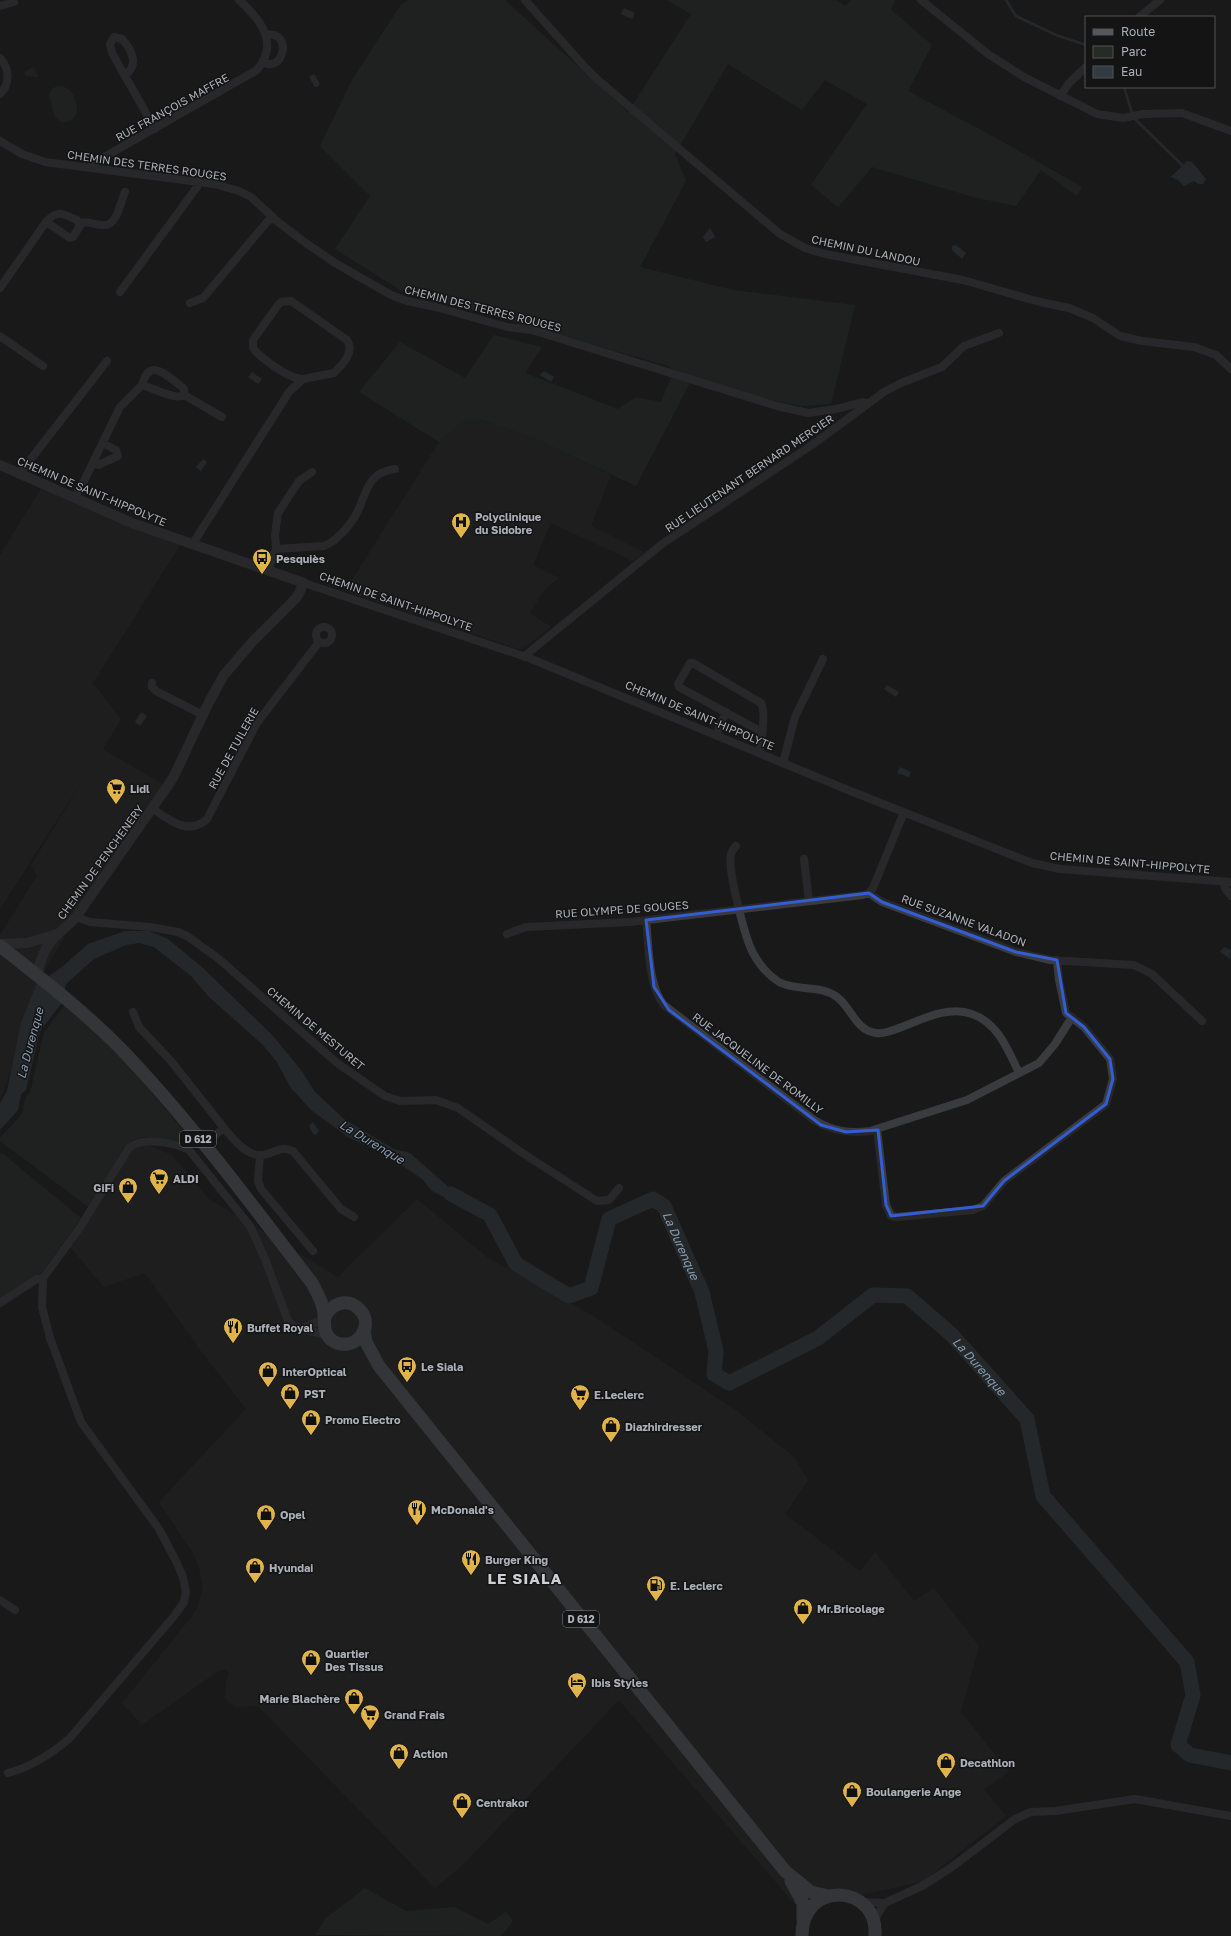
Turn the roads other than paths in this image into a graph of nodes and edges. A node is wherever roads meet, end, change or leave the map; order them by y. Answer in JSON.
{"nodes":[{"id":1,"x":239,"y":0,"type":"edge"},
{"id":2,"x":525,"y":0,"type":"edge"},
{"id":3,"x":921,"y":0,"type":"edge"},
{"id":4,"x":1160,"y":0,"type":"edge"},
{"id":5,"x":14,"y":2,"type":"dead end"},
{"id":6,"x":0,"y":6,"type":"edge"},
{"id":7,"x":1141,"y":16,"type":"edge"},
{"id":8,"x":266,"y":35,"type":"junction"},
{"id":9,"x":0,"y":58,"type":"edge"},
{"id":10,"x":262,"y":62,"type":"junction"},
{"id":11,"x":1085,"y":68,"type":"edge"},
{"id":12,"x":125,"y":75,"type":"dead end"},
{"id":13,"x":0,"y":94,"type":"edge"},
{"id":14,"x":1060,"y":96,"type":"junction"},
{"id":15,"x":155,"y":129,"type":"junction"},
{"id":16,"x":1231,"y":131,"type":"edge"},
{"id":17,"x":0,"y":141,"type":"edge"},
{"id":18,"x":92,"y":168,"type":"junction"},
{"id":19,"x":198,"y":182,"type":"junction"},
{"id":20,"x":125,"y":192,"type":"dead end"},
{"id":21,"x":272,"y":216,"type":"junction"},
{"id":22,"x":46,"y":222,"type":"junction"},
{"id":23,"x":80,"y":223,"type":"junction"},
{"id":24,"x":0,"y":288,"type":"edge"},
{"id":25,"x":120,"y":292,"type":"dead end"},
{"id":26,"x":190,"y":303,"type":"dead end"},
{"id":27,"x":999,"y":333,"type":"dead end"},
{"id":28,"x":0,"y":337,"type":"edge"},
{"id":29,"x":107,"y":361,"type":"dead end"},
{"id":30,"x":43,"y":366,"type":"dead end"},
{"id":31,"x":1231,"y":368,"type":"edge"},
{"id":32,"x":286,"y":373,"type":"junction"},
{"id":33,"x":303,"y":380,"type":"junction"},
{"id":34,"x":142,"y":385,"type":"junction"},
{"id":35,"x":289,"y":392,"type":"junction"},
{"id":36,"x":184,"y":395,"type":"junction"},
{"id":37,"x":868,"y":404,"type":"junction"},
{"id":38,"x":222,"y":417,"type":"dead end"},
{"id":39,"x":103,"y":443,"type":"junction"},
{"id":40,"x":94,"y":463,"type":"junction"},
{"id":41,"x":0,"y":465,"type":"edge"},
{"id":42,"x":395,"y":468,"type":"dead end"},
{"id":43,"x":312,"y":472,"type":"dead end"},
{"id":44,"x":20,"y":473,"type":"junction"},
{"id":45,"x":74,"y":498,"type":"junction"},
{"id":46,"x":192,"y":545,"type":"junction"},
{"id":47,"x":276,"y":550,"type":"junction"},
{"id":48,"x":268,"y":570,"type":"junction"},
{"id":49,"x":304,"y":583,"type":"junction"},
{"id":50,"x":319,"y":642,"type":"dead end"},
{"id":51,"x":525,"y":657,"type":"junction"},
{"id":52,"x":823,"y":659,"type":"dead end"},
{"id":53,"x":152,"y":683,"type":"dead end"},
{"id":54,"x":728,"y":714,"type":"junction"},
{"id":55,"x":202,"y":715,"type":"junction"},
{"id":56,"x":762,"y":732,"type":"junction"},
{"id":57,"x":716,"y":735,"type":"junction"},
{"id":58,"x":758,"y":753,"type":"junction"},
{"id":59,"x":783,"y":763,"type":"junction"},
{"id":60,"x":153,"y":809,"type":"junction"},
{"id":61,"x":904,"y":812,"type":"junction"},
{"id":62,"x":736,"y":846,"type":"dead end"},
{"id":63,"x":804,"y":859,"type":"dead end"},
{"id":64,"x":1228,"y":882,"type":"edge"},
{"id":65,"x":869,"y":893,"type":"junction"},
{"id":66,"x":1231,"y":896,"type":"edge"},
{"id":67,"x":809,"y":901,"type":"junction"},
{"id":68,"x":739,"y":910,"type":"junction"},
{"id":69,"x":76,"y":917,"type":"junction"},
{"id":70,"x":646,"y":920,"type":"junction"},
{"id":71,"x":57,"y":934,"type":"junction"},
{"id":72,"x":507,"y":934,"type":"dead end"},
{"id":73,"x":0,"y":945,"type":"edge"},
{"id":74,"x":1057,"y":960,"type":"junction"},
{"id":75,"x":39,"y":977,"type":"junction"},
{"id":76,"x":133,"y":1012,"type":"dead end"},
{"id":77,"x":1072,"y":1017,"type":"junction"},
{"id":78,"x":1202,"y":1021,"type":"dead end"},
{"id":79,"x":1019,"y":1073,"type":"junction"},
{"id":80,"x":224,"y":1128,"type":"junction"},
{"id":81,"x":878,"y":1129,"type":"junction"},
{"id":82,"x":203,"y":1145,"type":"junction"},
{"id":83,"x":260,"y":1155,"type":"junction"},
{"id":84,"x":619,"y":1188,"type":"dead end"},
{"id":85,"x":354,"y":1217,"type":"dead end"},
{"id":86,"x":313,"y":1250,"type":"dead end"},
{"id":87,"x":43,"y":1278,"type":"junction"},
{"id":88,"x":312,"y":1283,"type":"junction"},
{"id":89,"x":0,"y":1303,"type":"edge"},
{"id":90,"x":343,"y":1303,"type":"junction"},
{"id":91,"x":324,"y":1318,"type":"junction"},
{"id":92,"x":302,"y":1328,"type":"junction"},
{"id":93,"x":364,"y":1330,"type":"junction"},
{"id":94,"x":328,"y":1337,"type":"junction"},
{"id":95,"x":347,"y":1344,"type":"junction"},
{"id":96,"x":378,"y":1366,"type":"junction"},
{"id":97,"x":0,"y":1600,"type":"edge"},
{"id":98,"x":15,"y":1610,"type":"dead end"},
{"id":99,"x":8,"y":1773,"type":"dead end"},
{"id":100,"x":1231,"y":1816,"type":"edge"},
{"id":101,"x":785,"y":1871,"type":"junction"},
{"id":102,"x":828,"y":1896,"type":"junction"},
{"id":103,"x":861,"y":1902,"type":"junction"},
{"id":104,"x":885,"y":1904,"type":"junction"},
{"id":105,"x":803,"y":1920,"type":"junction"},
{"id":106,"x":875,"y":1930,"type":"edge"},
{"id":107,"x":802,"y":1936,"type":"edge"}],
"edges":[{"from":1,"to":8,"type":"street"},
{"from":2,"to":31,"type":"street","name":"CHEMIN DU LANDOU"},
{"from":3,"to":14,"type":"street"},
{"from":4,"to":7,"type":"street"},
{"from":5,"to":6,"type":"street"},
{"from":8,"to":10,"type":"street"},
{"from":8,"to":10,"type":"street"},
{"from":9,"to":13,"type":"street"},
{"from":10,"to":15,"type":"street","name":"RUE FRANÇOIS MAFFRE"},
{"from":11,"to":14,"type":"street"},
{"from":12,"to":15,"type":"street"},
{"from":14,"to":16,"type":"street"},
{"from":15,"to":18,"type":"street","name":"RUE FRANÇOIS MAFFRE"},
{"from":17,"to":18,"type":"street","name":"CHEMIN DES TERRES ROUGES"},
{"from":18,"to":19,"type":"street","name":"CHEMIN DES TERRES ROUGES"},
{"from":19,"to":21,"type":"street","name":"CHEMIN DES TERRES ROUGES"},
{"from":19,"to":25,"type":"street"},
{"from":20,"to":23,"type":"street"},
{"from":21,"to":26,"type":"street"},
{"from":21,"to":37,"type":"street","name":"CHEMIN DES TERRES ROUGES"},
{"from":22,"to":23,"type":"street"},
{"from":22,"to":23,"type":"street"},
{"from":22,"to":24,"type":"street"},
{"from":27,"to":37,"type":"street","name":"RUE LIEUTENANT BERNARD MERCIER"},
{"from":28,"to":30,"type":"street"},
{"from":29,"to":44,"type":"street"},
{"from":32,"to":33,"type":"street"},
{"from":32,"to":33,"type":"street"},
{"from":32,"to":35,"type":"street"},
{"from":33,"to":35,"type":"street"},
{"from":34,"to":36,"type":"street"},
{"from":34,"to":36,"type":"street"},
{"from":34,"to":39,"type":"street"},
{"from":35,"to":46,"type":"street"},
{"from":36,"to":38,"type":"street"},
{"from":37,"to":51,"type":"street","name":"RUE LIEUTENANT BERNARD MERCIER"},
{"from":39,"to":40,"type":"street"},
{"from":39,"to":40,"type":"street"},
{"from":40,"to":45,"type":"street"},
{"from":41,"to":44,"type":"street","name":"CHEMIN DE SAINT-HIPPOLYTE"},
{"from":42,"to":47,"type":"street"},
{"from":43,"to":47,"type":"street"},
{"from":44,"to":45,"type":"street","name":"CHEMIN DE SAINT-HIPPOLYTE"},
{"from":45,"to":46,"type":"street","name":"CHEMIN DE SAINT-HIPPOLYTE"},
{"from":46,"to":48,"type":"street","name":"CHEMIN DE SAINT-HIPPOLYTE"},
{"from":47,"to":48,"type":"street"},
{"from":48,"to":49,"type":"street","name":"CHEMIN DE SAINT-HIPPOLYTE"},
{"from":49,"to":51,"type":"street","name":"CHEMIN DE SAINT-HIPPOLYTE"},
{"from":49,"to":55,"type":"street","name":"CHEMIN DE PENCHENERY"},
{"from":50,"to":60,"type":"street","name":"RUE DE TUILERIE"},
{"from":51,"to":57,"type":"street","name":"CHEMIN DE SAINT-HIPPOLYTE"},
{"from":52,"to":59,"type":"street","name":"CHEMIN DE SAINT-HIPPOLYTE"},
{"from":53,"to":55,"type":"street"},
{"from":54,"to":56,"type":"street"},
{"from":54,"to":56,"type":"street"},
{"from":54,"to":57,"type":"street"},
{"from":55,"to":60,"type":"street","name":"CHEMIN DE PENCHENERY"},
{"from":56,"to":58,"type":"street"},
{"from":57,"to":58,"type":"street","name":"CHEMIN DE SAINT-HIPPOLYTE"},
{"from":58,"to":59,"type":"street","name":"CHEMIN DE SAINT-HIPPOLYTE"},
{"from":59,"to":61,"type":"street","name":"CHEMIN DE SAINT-HIPPOLYTE"},
{"from":60,"to":69,"type":"street","name":"CHEMIN DE PENCHENERY"},
{"from":61,"to":64,"type":"street","name":"CHEMIN DE SAINT-HIPPOLYTE"},
{"from":61,"to":65,"type":"street"},
{"from":62,"to":68,"type":"street"},
{"from":63,"to":67,"type":"street"},
{"from":64,"to":66,"type":"street"},
{"from":65,"to":67,"type":"street","name":"RUE OLYMPE DE GOUGES"},
{"from":65,"to":74,"type":"street","name":"RUE SUZANNE VALADON"},
{"from":67,"to":68,"type":"street","name":"RUE OLYMPE DE GOUGES"},
{"from":68,"to":70,"type":"street","name":"RUE OLYMPE DE GOUGES"},
{"from":68,"to":79,"type":"street"},
{"from":69,"to":71,"type":"street","name":"CHEMIN DE PENCHENERY"},
{"from":69,"to":84,"type":"street","name":"CHEMIN DE MESTURET"},
{"from":70,"to":72,"type":"street","name":"RUE OLYMPE DE GOUGES"},
{"from":70,"to":81,"type":"street","name":"RUE JACQUELINE DE ROMILLY"},
{"from":71,"to":73,"type":"street","name":"CHEMIN DE PENCHENERY"},
{"from":71,"to":75,"type":"street","name":"CHEMIN DE PENCHENERY"},
{"from":73,"to":75,"type":"main road","number":"D 612"},
{"from":74,"to":77,"type":"street"},
{"from":74,"to":78,"type":"street","name":"RUE SUZANNE VALADON"},
{"from":75,"to":82,"type":"main road","number":"D 612"},
{"from":76,"to":80,"type":"street"},
{"from":77,"to":79,"type":"street","name":"RUE JACQUELINE DE ROMILLY"},
{"from":77,"to":81,"type":"street"},
{"from":79,"to":81,"type":"street","name":"RUE JACQUELINE DE ROMILLY"},
{"from":80,"to":82,"type":"street"},
{"from":80,"to":83,"type":"street"},
{"from":82,"to":88,"type":"main road","number":"D 612"},
{"from":83,"to":85,"type":"street"},
{"from":83,"to":86,"type":"street"},
{"from":87,"to":89,"type":"street"},
{"from":87,"to":92,"type":"street"},
{"from":87,"to":99,"type":"street"},
{"from":88,"to":90,"type":"main road","number":"D 612"},
{"from":88,"to":91,"type":"main road","number":"D 612"},
{"from":90,"to":91,"type":"main road"},
{"from":90,"to":93,"type":"main road"},
{"from":91,"to":92,"type":"street"},
{"from":91,"to":94,"type":"main road"},
{"from":92,"to":94,"type":"street"},
{"from":93,"to":95,"type":"main road"},
{"from":93,"to":96,"type":"main road","number":"D 612"},
{"from":94,"to":95,"type":"main road"},
{"from":95,"to":96,"type":"main road","number":"D 612"},
{"from":96,"to":101,"type":"main road","number":"D 612"},
{"from":97,"to":98,"type":"street"},
{"from":100,"to":104,"type":"street"},
{"from":101,"to":102,"type":"main road","number":"D 612"},
{"from":101,"to":105,"type":"main road","number":"D 612"},
{"from":102,"to":103,"type":"main road"},
{"from":102,"to":105,"type":"main road"},
{"from":103,"to":104,"type":"street"},
{"from":103,"to":106,"type":"main road"},
{"from":104,"to":106,"type":"street"},
{"from":105,"to":107,"type":"main road"}]}
